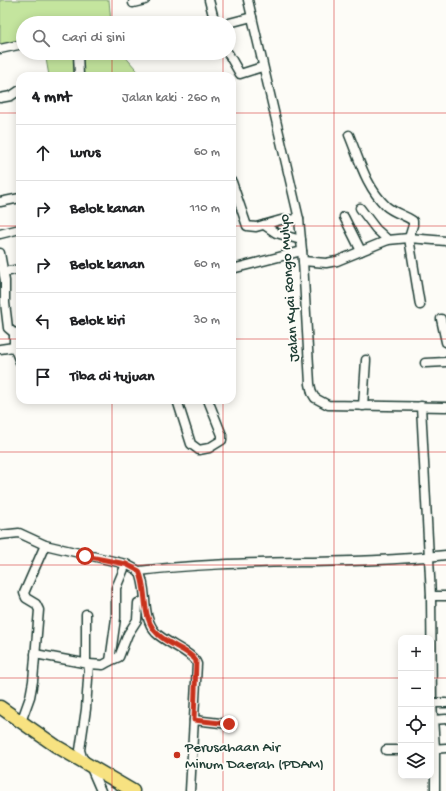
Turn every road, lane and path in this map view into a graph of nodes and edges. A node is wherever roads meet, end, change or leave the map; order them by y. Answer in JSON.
{"nodes":[{"id":1,"x":145,"y":0,"type":"edge"},
{"id":2,"x":209,"y":0,"type":"edge"},
{"id":3,"x":248,"y":0,"type":"edge"},
{"id":4,"x":133,"y":3,"type":"dead end"},
{"id":5,"x":213,"y":16,"type":"edge"},
{"id":6,"x":252,"y":17,"type":"junction"},
{"id":7,"x":236,"y":21,"type":"edge"},
{"id":8,"x":16,"y":46,"type":"edge"},
{"id":9,"x":0,"y":49,"type":"edge"},
{"id":10,"x":78,"y":60,"type":"edge"},
{"id":11,"x":232,"y":60,"type":"edge"},
{"id":12,"x":262,"y":67,"type":"junction"},
{"id":13,"x":79,"y":72,"type":"edge"},
{"id":14,"x":16,"y":93,"type":"edge"},
{"id":15,"x":0,"y":98,"type":"edge"},
{"id":16,"x":349,"y":135,"type":"dead end"},
{"id":17,"x":16,"y":199,"type":"edge"},
{"id":18,"x":236,"y":200,"type":"edge"},
{"id":19,"x":0,"y":202,"type":"edge"},
{"id":20,"x":360,"y":208,"type":"dead end"},
{"id":21,"x":344,"y":217,"type":"dead end"},
{"id":22,"x":298,"y":219,"type":"junction"},
{"id":23,"x":264,"y":225,"type":"junction"},
{"id":24,"x":16,"y":229,"type":"edge"},
{"id":25,"x":0,"y":234,"type":"edge"},
{"id":26,"x":409,"y":238,"type":"junction"},
{"id":27,"x":301,"y":240,"type":"junction"},
{"id":28,"x":388,"y":240,"type":"junction"},
{"id":29,"x":446,"y":241,"type":"edge"},
{"id":30,"x":302,"y":251,"type":"junction"},
{"id":31,"x":361,"y":251,"type":"junction"},
{"id":32,"x":0,"y":253,"type":"edge"},
{"id":33,"x":303,"y":261,"type":"junction"},
{"id":34,"x":236,"y":268,"type":"edge"},
{"id":35,"x":16,"y":270,"type":"edge"},
{"id":36,"x":4,"y":272,"type":"junction"},
{"id":37,"x":3,"y":287,"type":"edge"},
{"id":38,"x":420,"y":306,"type":"dead end"},
{"id":39,"x":441,"y":319,"type":"dead end"},
{"id":40,"x":16,"y":332,"type":"edge"},
{"id":41,"x":16,"y":338,"type":"edge"},
{"id":42,"x":446,"y":342,"type":"edge"},
{"id":43,"x":14,"y":347,"type":"junction"},
{"id":44,"x":0,"y":349,"type":"edge"},
{"id":45,"x":16,"y":352,"type":"edge"},
{"id":46,"x":366,"y":360,"type":"dead end"},
{"id":47,"x":446,"y":362,"type":"edge"},
{"id":48,"x":425,"y":363,"type":"dead end"},
{"id":49,"x":178,"y":404,"type":"edge"},
{"id":50,"x":210,"y":404,"type":"edge"},
{"id":51,"x":363,"y":406,"type":"junction"},
{"id":52,"x":421,"y":406,"type":"junction"},
{"id":53,"x":446,"y":407,"type":"edge"},
{"id":54,"x":0,"y":535,"type":"edge"},
{"id":55,"x":45,"y":545,"type":"junction"},
{"id":56,"x":446,"y":555,"type":"edge"},
{"id":57,"x":429,"y":556,"type":"junction"},
{"id":58,"x":126,"y":564,"type":"junction"},
{"id":59,"x":139,"y":571,"type":"junction"},
{"id":60,"x":431,"y":596,"type":"junction"},
{"id":61,"x":446,"y":596,"type":"edge"},
{"id":62,"x":144,"y":601,"type":"junction"},
{"id":63,"x":86,"y":614,"type":"dead end"},
{"id":64,"x":35,"y":654,"type":"junction"},
{"id":65,"x":110,"y":661,"type":"junction"},
{"id":66,"x":88,"y":664,"type":"junction"},
{"id":67,"x":432,"y":671,"type":"edge"},
{"id":68,"x":434,"y":703,"type":"edge"},
{"id":69,"x":446,"y":703,"type":"edge"},
{"id":70,"x":0,"y":707,"type":"edge"},
{"id":71,"x":446,"y":719,"type":"edge"},
{"id":72,"x":194,"y":720,"type":"junction"},
{"id":73,"x":434,"y":720,"type":"edge"},
{"id":74,"x":21,"y":722,"type":"junction"},
{"id":75,"x":229,"y":724,"type":"dead end"},
{"id":76,"x":434,"y":748,"type":"edge"},
{"id":77,"x":446,"y":748,"type":"edge"},
{"id":78,"x":386,"y":750,"type":"dead end"},
{"id":79,"x":398,"y":750,"type":"edge"},
{"id":80,"x":91,"y":768,"type":"junction"},
{"id":81,"x":434,"y":770,"type":"edge"},
{"id":82,"x":101,"y":791,"type":"edge"},
{"id":83,"x":133,"y":791,"type":"edge"},
{"id":84,"x":190,"y":791,"type":"edge"},
{"id":85,"x":435,"y":791,"type":"edge"}],
"edges":[{"from":1,"to":4,"type":"street"},
{"from":2,"to":5,"type":"street"},
{"from":3,"to":6,"type":"street","name":"Jalan Kyai Rongo Mulyo"},
{"from":6,"to":7,"type":"street"},
{"from":6,"to":12,"type":"street","name":"Jalan Kyai Rongo Mulyo"},
{"from":8,"to":9,"type":"street"},
{"from":10,"to":13,"type":"street"},
{"from":11,"to":12,"type":"street"},
{"from":12,"to":22,"type":"street","name":"Jalan Kyai Rongo Mulyo"},
{"from":14,"to":15,"type":"street"},
{"from":16,"to":26,"type":"street"},
{"from":17,"to":19,"type":"street"},
{"from":18,"to":23,"type":"street"},
{"from":20,"to":28,"type":"street"},
{"from":21,"to":31,"type":"street"},
{"from":22,"to":23,"type":"street"},
{"from":22,"to":27,"type":"street","name":"Jalan Kyai Rongo Mulyo"},
{"from":23,"to":27,"type":"street"},
{"from":24,"to":25,"type":"street"},
{"from":26,"to":28,"type":"street"},
{"from":26,"to":29,"type":"street"},
{"from":26,"to":38,"type":"street"},
{"from":27,"to":30,"type":"street","name":"Jalan Kyai Rongo Mulyo"},
{"from":28,"to":31,"type":"street"},
{"from":30,"to":33,"type":"street","name":"Jalan Kyai Rongo Mulyo"},
{"from":30,"to":34,"type":"street"},
{"from":31,"to":33,"type":"street"},
{"from":32,"to":36,"type":"street"},
{"from":33,"to":51,"type":"street","name":"Jalan Kyai Rongo Mulyo"},
{"from":35,"to":36,"type":"street"},
{"from":36,"to":37,"type":"street"},
{"from":37,"to":40,"type":"street"},
{"from":39,"to":42,"type":"street"},
{"from":41,"to":43,"type":"street"},
{"from":43,"to":44,"type":"street"},
{"from":43,"to":45,"type":"street"},
{"from":46,"to":51,"type":"street"},
{"from":47,"to":48,"type":"street"},
{"from":49,"to":50,"type":"street"},
{"from":51,"to":52,"type":"street","name":"Jalan Kyai Rongo Mulyo"},
{"from":52,"to":53,"type":"street","name":"Jalan Kyai Rongo Mulyo"},
{"from":52,"to":57,"type":"street"},
{"from":54,"to":55,"type":"street"},
{"from":55,"to":58,"type":"street"},
{"from":55,"to":64,"type":"street"},
{"from":56,"to":57,"type":"street"},
{"from":57,"to":59,"type":"street"},
{"from":57,"to":60,"type":"street"},
{"from":58,"to":59,"type":"street"},
{"from":58,"to":65,"type":"street"},
{"from":59,"to":62,"type":"street"},
{"from":60,"to":61,"type":"street"},
{"from":60,"to":67,"type":"street"},
{"from":62,"to":65,"type":"street"},
{"from":62,"to":72,"type":"street"},
{"from":63,"to":66,"type":"street"},
{"from":64,"to":66,"type":"street"},
{"from":64,"to":74,"type":"street"},
{"from":65,"to":66,"type":"street"},
{"from":66,"to":80,"type":"street"},
{"from":68,"to":69,"type":"street"},
{"from":70,"to":74,"type":"highway"},
{"from":71,"to":73,"type":"street"},
{"from":72,"to":75,"type":"street"},
{"from":72,"to":84,"type":"street"},
{"from":74,"to":80,"type":"highway"},
{"from":76,"to":77,"type":"street"},
{"from":78,"to":79,"type":"street"},
{"from":80,"to":82,"type":"street"},
{"from":80,"to":83,"type":"highway"},
{"from":81,"to":85,"type":"street"}]}
